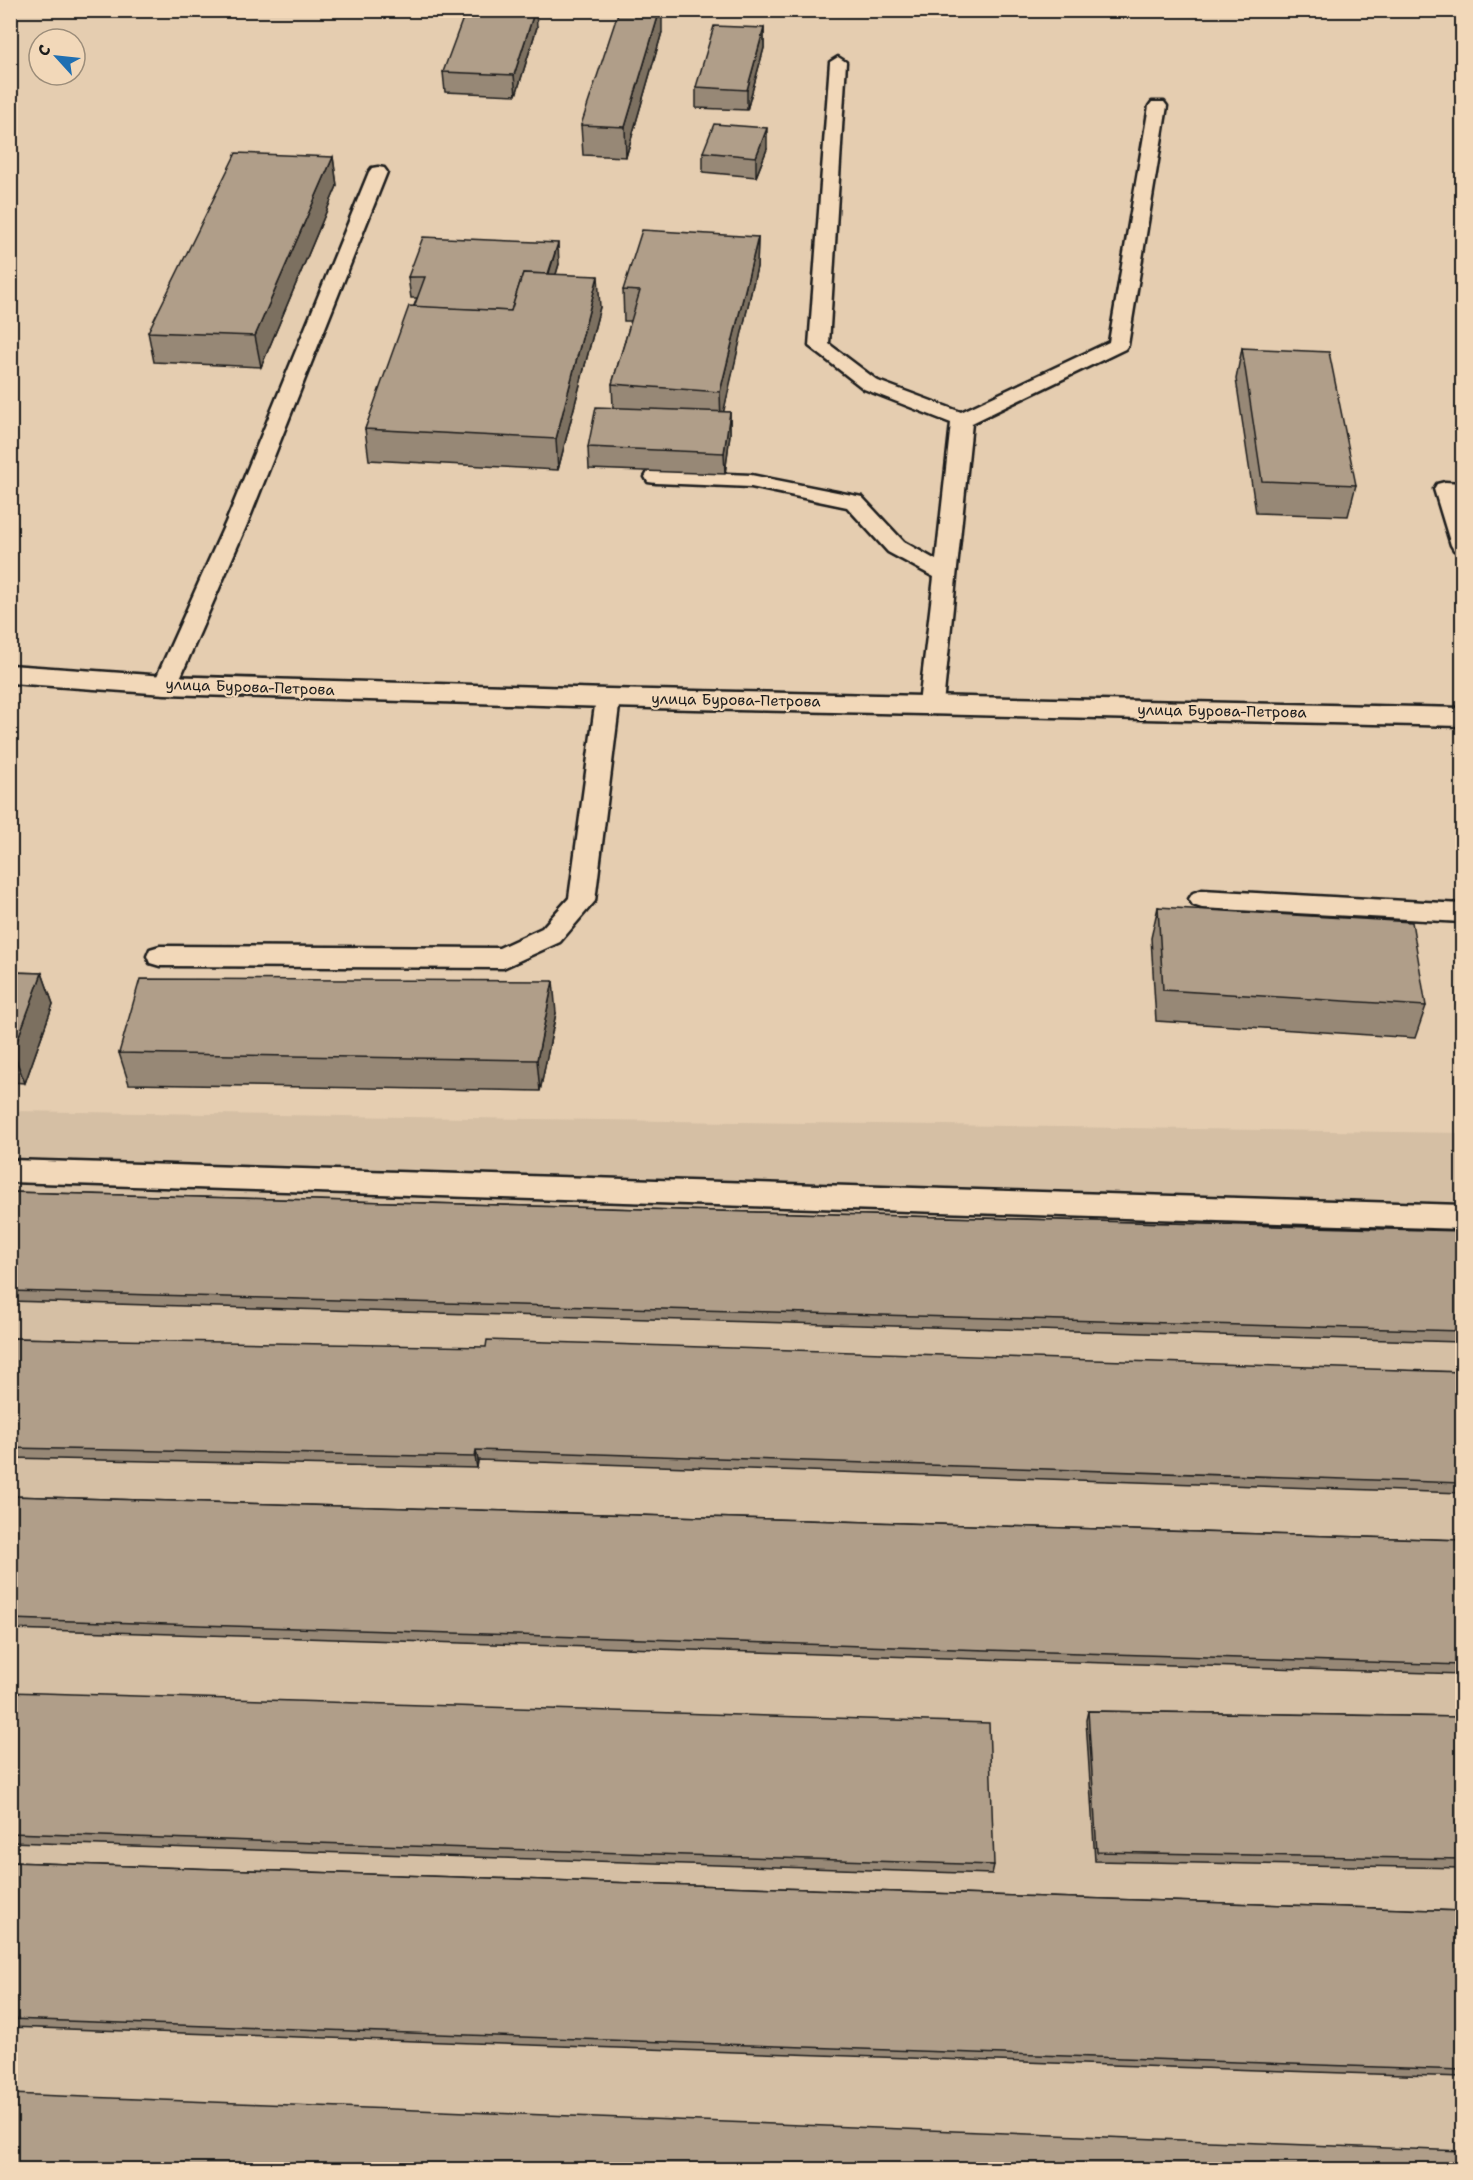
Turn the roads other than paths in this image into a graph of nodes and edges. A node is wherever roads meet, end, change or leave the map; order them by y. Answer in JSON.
{"nodes":[{"id":1,"x":838,"y":62,"type":"dead end"},
{"id":2,"x":1158,"y":106,"type":"dead end"},
{"id":3,"x":378,"y":172,"type":"dead end"},
{"id":4,"x":962,"y":420,"type":"junction"},
{"id":5,"x":656,"y":477,"type":"edge"},
{"id":6,"x":1462,"y":489,"type":"edge"},
{"id":7,"x":1462,"y":545,"type":"edge"},
{"id":8,"x":945,"y":574,"type":"junction"},
{"id":9,"x":10,"y":674,"type":"edge"},
{"id":10,"x":165,"y":685,"type":"junction"},
{"id":11,"x":608,"y":698,"type":"junction"},
{"id":12,"x":931,"y":704,"type":"junction"},
{"id":13,"x":1462,"y":717,"type":"edge"},
{"id":14,"x":1202,"y":899,"type":"dead end"},
{"id":15,"x":1462,"y":913,"type":"edge"},
{"id":16,"x":160,"y":956,"type":"dead end"},
{"id":17,"x":10,"y":1171,"type":"edge"},
{"id":18,"x":1462,"y":1217,"type":"edge"}],
"edges":[{"from":1,"to":4,"type":"lane"},
{"from":2,"to":4,"type":"lane"},
{"from":3,"to":10,"type":"lane"},
{"from":4,"to":8,"type":"lane"},
{"from":5,"to":8,"type":"lane"},
{"from":6,"to":7,"type":"lane"},
{"from":8,"to":12,"type":"lane"},
{"from":9,"to":10,"type":"main road","name":"улица Бурова-Петрова"},
{"from":10,"to":11,"type":"main road","name":"улица Бурова-Петрова"},
{"from":11,"to":12,"type":"main road","name":"улица Бурова-Петрова"},
{"from":11,"to":16,"type":"lane"},
{"from":12,"to":13,"type":"main road","name":"улица Бурова-Петрова"},
{"from":14,"to":15,"type":"lane"},
{"from":17,"to":18,"type":"lane"}]}
